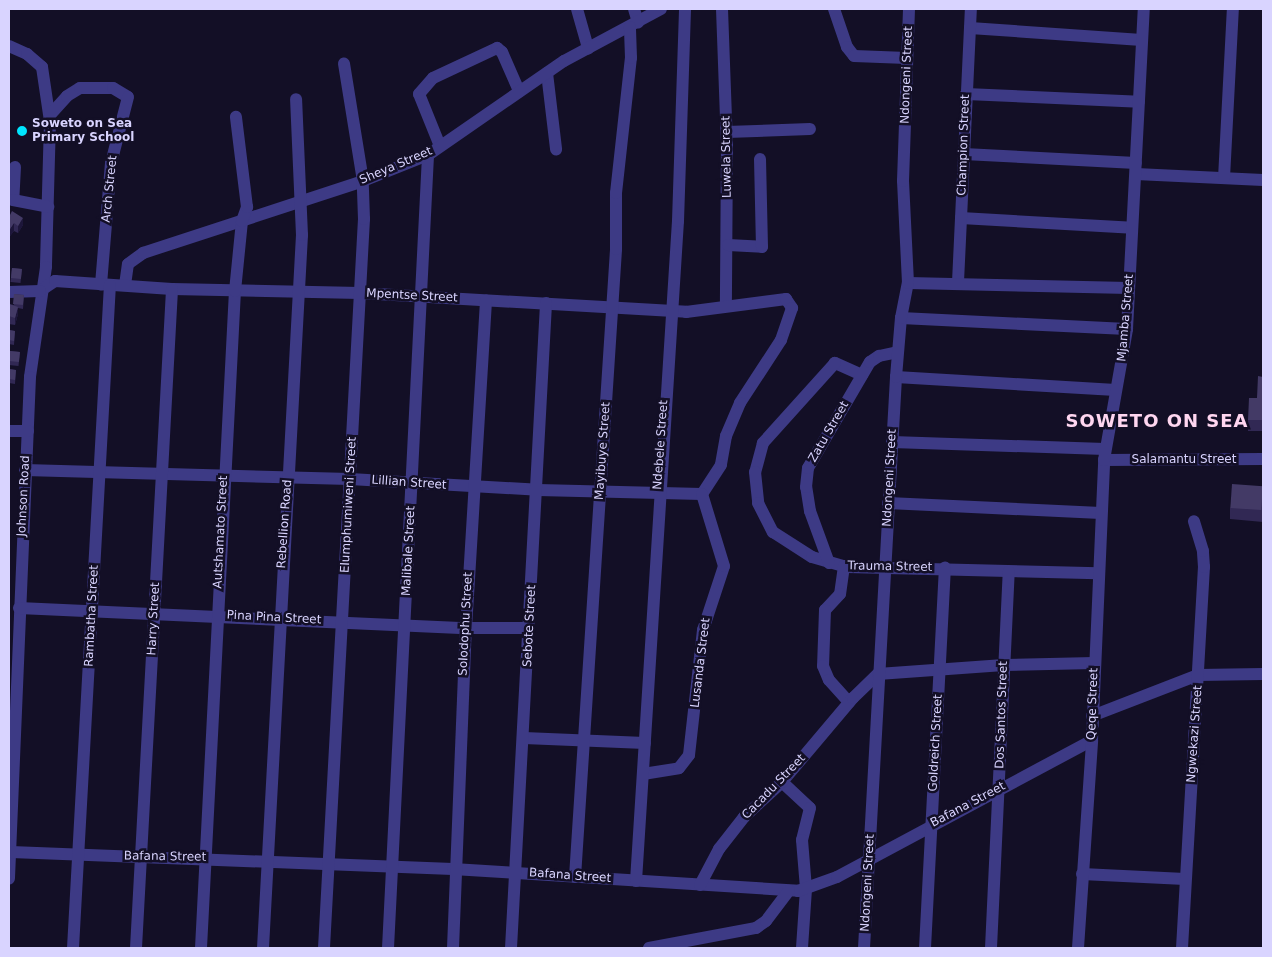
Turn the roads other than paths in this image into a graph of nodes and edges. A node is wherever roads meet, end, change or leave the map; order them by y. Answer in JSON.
{"nodes":[{"id":1,"x":577,"y":9,"type":"edge"},
{"id":2,"x":634,"y":9,"type":"edge"},
{"id":3,"x":661,"y":9,"type":"edge"},
{"id":4,"x":685,"y":9,"type":"edge"},
{"id":5,"x":722,"y":9,"type":"edge"},
{"id":6,"x":834,"y":9,"type":"edge"},
{"id":7,"x":909,"y":9,"type":"edge"},
{"id":8,"x":971,"y":9,"type":"edge"},
{"id":9,"x":1144,"y":9,"type":"edge"},
{"id":10,"x":1233,"y":9,"type":"edge"},
{"id":11,"x":634,"y":24,"type":"junction"},
{"id":12,"x":970,"y":28,"type":"junction"},
{"id":13,"x":1142,"y":40,"type":"junction"},
{"id":14,"x":9,"y":46,"type":"edge"},
{"id":15,"x":588,"y":48,"type":"junction"},
{"id":16,"x":907,"y":58,"type":"junction"},
{"id":17,"x":344,"y":64,"type":"dead end"},
{"id":18,"x":547,"y":73,"type":"junction"},
{"id":19,"x":520,"y":91,"type":"junction"},
{"id":20,"x":966,"y":94,"type":"junction"},
{"id":21,"x":296,"y":99,"type":"dead end"},
{"id":22,"x":1139,"y":102,"type":"junction"},
{"id":23,"x":50,"y":115,"type":"junction"},
{"id":24,"x":236,"y":117,"type":"dead end"},
{"id":25,"x":810,"y":129,"type":"dead end"},
{"id":26,"x":727,"y":132,"type":"junction"},
{"id":27,"x":440,"y":146,"type":"junction"},
{"id":28,"x":556,"y":149,"type":"dead end"},
{"id":29,"x":964,"y":154,"type":"junction"},
{"id":30,"x":428,"y":155,"type":"junction"},
{"id":31,"x":760,"y":159,"type":"dead end"},
{"id":32,"x":15,"y":167,"type":"dead end"},
{"id":33,"x":1136,"y":168,"type":"junction"},
{"id":34,"x":1224,"y":178,"type":"junction"},
{"id":35,"x":1263,"y":180,"type":"edge"},
{"id":36,"x":364,"y":181,"type":"junction"},
{"id":37,"x":300,"y":203,"type":"junction"},
{"id":38,"x":48,"y":206,"type":"junction"},
{"id":39,"x":961,"y":218,"type":"junction"},
{"id":40,"x":242,"y":221,"type":"junction"},
{"id":41,"x":1132,"y":228,"type":"junction"},
{"id":42,"x":728,"y":245,"type":"junction"},
{"id":43,"x":958,"y":282,"type":"junction"},
{"id":44,"x":908,"y":283,"type":"junction"},
{"id":45,"x":106,"y":285,"type":"junction"},
{"id":46,"x":125,"y":285,"type":"junction"},
{"id":47,"x":1129,"y":288,"type":"junction"},
{"id":48,"x":172,"y":289,"type":"junction"},
{"id":49,"x":40,"y":291,"type":"junction"},
{"id":50,"x":235,"y":291,"type":"junction"},
{"id":51,"x":9,"y":292,"type":"edge"},
{"id":52,"x":297,"y":293,"type":"junction"},
{"id":53,"x":360,"y":293,"type":"junction"},
{"id":54,"x":422,"y":297,"type":"junction"},
{"id":55,"x":486,"y":301,"type":"junction"},
{"id":56,"x":546,"y":303,"type":"junction"},
{"id":57,"x":726,"y":306,"type":"junction"},
{"id":58,"x":612,"y":308,"type":"junction"},
{"id":59,"x":670,"y":311,"type":"junction"},
{"id":60,"x":901,"y":318,"type":"junction"},
{"id":61,"x":1128,"y":329,"type":"junction"},
{"id":62,"x":898,"y":352,"type":"junction"},
{"id":63,"x":862,"y":375,"type":"junction"},
{"id":64,"x":896,"y":377,"type":"junction"},
{"id":65,"x":1116,"y":390,"type":"junction"},
{"id":66,"x":9,"y":431,"type":"edge"},
{"id":67,"x":28,"y":431,"type":"junction"},
{"id":68,"x":892,"y":442,"type":"junction"},
{"id":69,"x":1105,"y":455,"type":"junction"},
{"id":70,"x":1263,"y":459,"type":"edge"},
{"id":71,"x":25,"y":470,"type":"junction"},
{"id":72,"x":100,"y":474,"type":"junction"},
{"id":73,"x":162,"y":476,"type":"junction"},
{"id":74,"x":224,"y":476,"type":"junction"},
{"id":75,"x":288,"y":478,"type":"junction"},
{"id":76,"x":350,"y":479,"type":"junction"},
{"id":77,"x":412,"y":482,"type":"junction"},
{"id":78,"x":474,"y":487,"type":"junction"},
{"id":79,"x":538,"y":490,"type":"junction"},
{"id":80,"x":600,"y":492,"type":"junction"},
{"id":81,"x":658,"y":494,"type":"junction"},
{"id":82,"x":702,"y":494,"type":"junction"},
{"id":83,"x":888,"y":503,"type":"junction"},
{"id":84,"x":1101,"y":513,"type":"junction"},
{"id":85,"x":1194,"y":521,"type":"dead end"},
{"id":86,"x":15,"y":549,"type":"edge"},
{"id":87,"x":828,"y":564,"type":"junction"},
{"id":88,"x":844,"y":566,"type":"junction"},
{"id":89,"x":885,"y":566,"type":"junction"},
{"id":90,"x":945,"y":568,"type":"junction"},
{"id":91,"x":1009,"y":571,"type":"junction"},
{"id":92,"x":1098,"y":574,"type":"junction"},
{"id":93,"x":19,"y":608,"type":"junction"},
{"id":94,"x":93,"y":614,"type":"junction"},
{"id":95,"x":155,"y":614,"type":"junction"},
{"id":96,"x":217,"y":616,"type":"junction"},
{"id":97,"x":280,"y":618,"type":"junction"},
{"id":98,"x":343,"y":622,"type":"junction"},
{"id":99,"x":405,"y":625,"type":"junction"},
{"id":100,"x":466,"y":628,"type":"junction"},
{"id":101,"x":529,"y":628,"type":"junction"},
{"id":102,"x":13,"y":642,"type":"edge"},
{"id":103,"x":1094,"y":663,"type":"junction"},
{"id":104,"x":1004,"y":665,"type":"junction"},
{"id":105,"x":940,"y":670,"type":"junction"},
{"id":106,"x":878,"y":674,"type":"junction"},
{"id":107,"x":1263,"y":674,"type":"edge"},
{"id":108,"x":1198,"y":675,"type":"junction"},
{"id":109,"x":849,"y":702,"type":"junction"},
{"id":110,"x":1092,"y":716,"type":"junction"},
{"id":111,"x":524,"y":738,"type":"junction"},
{"id":112,"x":585,"y":740,"type":"junction"},
{"id":113,"x":1092,"y":740,"type":"junction"},
{"id":114,"x":645,"y":743,"type":"junction"},
{"id":115,"x":11,"y":767,"type":"edge"},
{"id":116,"x":643,"y":774,"type":"junction"},
{"id":117,"x":782,"y":782,"type":"junction"},
{"id":118,"x":1000,"y":788,"type":"junction"},
{"id":119,"x":11,"y":794,"type":"edge"},
{"id":120,"x":932,"y":825,"type":"junction"},
{"id":121,"x":10,"y":846,"type":"edge"},
{"id":122,"x":78,"y":854,"type":"junction"},
{"id":123,"x":141,"y":857,"type":"junction"},
{"id":124,"x":205,"y":857,"type":"junction"},
{"id":125,"x":869,"y":859,"type":"junction"},
{"id":126,"x":266,"y":860,"type":"junction"},
{"id":127,"x":330,"y":863,"type":"junction"},
{"id":128,"x":392,"y":867,"type":"junction"},
{"id":129,"x":454,"y":869,"type":"junction"},
{"id":130,"x":516,"y":873,"type":"junction"},
{"id":131,"x":1082,"y":874,"type":"junction"},
{"id":132,"x":575,"y":876,"type":"junction"},
{"id":133,"x":9,"y":879,"type":"edge"},
{"id":134,"x":1185,"y":879,"type":"junction"},
{"id":135,"x":636,"y":881,"type":"junction"},
{"id":136,"x":700,"y":885,"type":"junction"},
{"id":137,"x":806,"y":889,"type":"junction"},
{"id":138,"x":789,"y":891,"type":"junction"},
{"id":139,"x":73,"y":948,"type":"edge"},
{"id":140,"x":136,"y":948,"type":"edge"},
{"id":141,"x":201,"y":948,"type":"edge"},
{"id":142,"x":262,"y":948,"type":"edge"},
{"id":143,"x":324,"y":948,"type":"edge"},
{"id":144,"x":388,"y":948,"type":"edge"},
{"id":145,"x":453,"y":948,"type":"edge"},
{"id":146,"x":511,"y":948,"type":"edge"},
{"id":147,"x":649,"y":948,"type":"edge"},
{"id":148,"x":802,"y":948,"type":"edge"},
{"id":149,"x":864,"y":948,"type":"edge"},
{"id":150,"x":925,"y":948,"type":"edge"},
{"id":151,"x":992,"y":948,"type":"edge"},
{"id":152,"x":1078,"y":948,"type":"edge"},
{"id":153,"x":1182,"y":948,"type":"edge"}],
"edges":[{"from":1,"to":15,"type":"street"},
{"from":2,"to":11,"type":"street","name":"Mayibuye Street"},
{"from":3,"to":11,"type":"street","name":"Sheya Street"},
{"from":4,"to":59,"type":"street","name":"Ndebele Street"},
{"from":5,"to":26,"type":"street","name":"Luwela Street"},
{"from":6,"to":16,"type":"street"},
{"from":7,"to":16,"type":"street","name":"Ndongeni Street"},
{"from":8,"to":12,"type":"street","name":"Champion Street"},
{"from":9,"to":13,"type":"street","name":"Mjamba Street"},
{"from":10,"to":34,"type":"street"},
{"from":11,"to":15,"type":"street","name":"Sheya Street"},
{"from":11,"to":58,"type":"street","name":"Mayibuye Street"},
{"from":12,"to":13,"type":"street"},
{"from":12,"to":20,"type":"street","name":"Champion Street"},
{"from":13,"to":22,"type":"street","name":"Mjamba Street"},
{"from":14,"to":23,"type":"street","name":"Johnson Road"},
{"from":15,"to":18,"type":"street","name":"Sheya Street"},
{"from":16,"to":44,"type":"street","name":"Ndongeni Street"},
{"from":17,"to":36,"type":"street","name":"Elumphumiweni Street"},
{"from":18,"to":19,"type":"street","name":"Sheya Street"},
{"from":18,"to":28,"type":"street"},
{"from":19,"to":27,"type":"street","name":"Sheya Street"},
{"from":19,"to":27,"type":"street"},
{"from":20,"to":22,"type":"street"},
{"from":20,"to":29,"type":"street","name":"Champion Street"},
{"from":21,"to":37,"type":"street","name":"Rebellion Road"},
{"from":22,"to":33,"type":"street","name":"Mjamba Street"},
{"from":23,"to":38,"type":"street","name":"Johnson Road"},
{"from":23,"to":45,"type":"street","name":"Arch Street"},
{"from":24,"to":40,"type":"street","name":"Autshamato Street"},
{"from":25,"to":26,"type":"street"},
{"from":26,"to":42,"type":"street","name":"Luwela Street"},
{"from":27,"to":30,"type":"street","name":"Sheya Street"},
{"from":29,"to":33,"type":"street"},
{"from":29,"to":39,"type":"street","name":"Champion Street"},
{"from":30,"to":36,"type":"street","name":"Sheya Street"},
{"from":30,"to":54,"type":"street","name":"Malibale Street"},
{"from":31,"to":42,"type":"street"},
{"from":32,"to":38,"type":"street"},
{"from":33,"to":34,"type":"street"},
{"from":33,"to":41,"type":"street","name":"Mjamba Street"},
{"from":34,"to":35,"type":"street"},
{"from":36,"to":37,"type":"street","name":"Sheya Street"},
{"from":36,"to":53,"type":"street","name":"Elumphumiweni Street"},
{"from":37,"to":40,"type":"street","name":"Sheya Street"},
{"from":37,"to":52,"type":"street","name":"Rebellion Road"},
{"from":38,"to":49,"type":"street","name":"Johnson Road"},
{"from":39,"to":41,"type":"street"},
{"from":39,"to":43,"type":"street","name":"Champion Street"},
{"from":40,"to":46,"type":"street","name":"Sheya Street"},
{"from":40,"to":50,"type":"street","name":"Autshamato Street"},
{"from":41,"to":47,"type":"street","name":"Mjamba Street"},
{"from":42,"to":57,"type":"street","name":"Luwela Street"},
{"from":43,"to":44,"type":"street"},
{"from":43,"to":47,"type":"street"},
{"from":44,"to":60,"type":"street","name":"Ndongeni Street"},
{"from":45,"to":46,"type":"street","name":"Mpentse Street"},
{"from":45,"to":49,"type":"street","name":"Mpentse Street"},
{"from":45,"to":72,"type":"street","name":"Rambatha Street"},
{"from":46,"to":48,"type":"street","name":"Mpentse Street"},
{"from":47,"to":61,"type":"street","name":"Mjamba Street"},
{"from":48,"to":50,"type":"street","name":"Mpentse Street"},
{"from":48,"to":73,"type":"street","name":"Harry Street"},
{"from":49,"to":51,"type":"street"},
{"from":49,"to":67,"type":"street","name":"Johnson Road"},
{"from":50,"to":52,"type":"street","name":"Mpentse Street"},
{"from":50,"to":74,"type":"street","name":"Autshamato Street"},
{"from":52,"to":53,"type":"street","name":"Mpentse Street"},
{"from":52,"to":75,"type":"street","name":"Rebellion Road"},
{"from":53,"to":54,"type":"street","name":"Mpentse Street"},
{"from":53,"to":76,"type":"street","name":"Elumphumiweni Street"},
{"from":54,"to":55,"type":"street","name":"Mpentse Street"},
{"from":54,"to":77,"type":"street","name":"Malibale Street"},
{"from":55,"to":56,"type":"street","name":"Mpentse Street"},
{"from":55,"to":78,"type":"street","name":"Solodophu Street"},
{"from":56,"to":58,"type":"street","name":"Mpentse Street"},
{"from":56,"to":79,"type":"street","name":"Sebote Street"},
{"from":57,"to":59,"type":"street","name":"Mpentse Street"},
{"from":57,"to":82,"type":"street","name":"Mpentse Street"},
{"from":58,"to":59,"type":"street","name":"Mpentse Street"},
{"from":58,"to":80,"type":"street","name":"Mayibuye Street"},
{"from":59,"to":81,"type":"street","name":"Ndebele Street"},
{"from":60,"to":61,"type":"street"},
{"from":60,"to":62,"type":"street","name":"Ndongeni Street"},
{"from":61,"to":65,"type":"street","name":"Mjamba Street"},
{"from":62,"to":63,"type":"street","name":"Zatu Street"},
{"from":62,"to":64,"type":"street","name":"Ndongeni Street"},
{"from":63,"to":87,"type":"street","name":"Zatu Street"},
{"from":63,"to":87,"type":"street","name":"Trauma Street"},
{"from":64,"to":65,"type":"street"},
{"from":64,"to":68,"type":"street","name":"Ndongeni Street"},
{"from":65,"to":69,"type":"street","name":"Mjamba Street"},
{"from":66,"to":67,"type":"street"},
{"from":67,"to":71,"type":"street","name":"Johnson Road"},
{"from":68,"to":69,"type":"street","name":"Salamantu Street"},
{"from":68,"to":83,"type":"street","name":"Ndongeni Street"},
{"from":69,"to":70,"type":"street","name":"Salamantu Street"},
{"from":69,"to":84,"type":"street","name":"Qeqe Street"},
{"from":71,"to":72,"type":"street","name":"Lillian Street"},
{"from":71,"to":86,"type":"street","name":"Johnson Road"},
{"from":72,"to":73,"type":"street","name":"Lillian Street"},
{"from":72,"to":94,"type":"street","name":"Rambatha Street"},
{"from":73,"to":74,"type":"street","name":"Lillian Street"},
{"from":73,"to":95,"type":"street","name":"Harry Street"},
{"from":74,"to":75,"type":"street","name":"Lillian Street"},
{"from":74,"to":96,"type":"street","name":"Autshamato Street"},
{"from":75,"to":76,"type":"street","name":"Lillian Street"},
{"from":75,"to":97,"type":"street","name":"Rebellion Road"},
{"from":76,"to":77,"type":"street","name":"Lillian Street"},
{"from":76,"to":98,"type":"street","name":"Elumphumiweni Street"},
{"from":77,"to":78,"type":"street","name":"Lillian Street"},
{"from":77,"to":99,"type":"street","name":"Malibale Street"},
{"from":78,"to":79,"type":"street","name":"Lillian Street"},
{"from":78,"to":100,"type":"street","name":"Solodophu Street"},
{"from":79,"to":80,"type":"street","name":"Lillian Street"},
{"from":79,"to":101,"type":"street","name":"Sebote Street"},
{"from":80,"to":81,"type":"street","name":"Lillian Street"},
{"from":80,"to":112,"type":"street","name":"Mayibuye Street"},
{"from":81,"to":82,"type":"street","name":"Lillian Street"},
{"from":81,"to":114,"type":"street","name":"Ndebele Street"},
{"from":82,"to":116,"type":"street","name":"Lusanda Street"},
{"from":83,"to":84,"type":"street"},
{"from":83,"to":89,"type":"street","name":"Ndongeni Street"},
{"from":84,"to":92,"type":"street","name":"Qeqe Street"},
{"from":85,"to":108,"type":"street","name":"Ngwekazi Street"},
{"from":86,"to":93,"type":"street","name":"Johnson Road"},
{"from":87,"to":88,"type":"street","name":"Trauma Street"},
{"from":88,"to":89,"type":"street","name":"Trauma Street"},
{"from":88,"to":109,"type":"street"},
{"from":89,"to":90,"type":"street","name":"Trauma Street"},
{"from":89,"to":106,"type":"street","name":"Ndongeni Street"},
{"from":90,"to":91,"type":"street","name":"Trauma Street"},
{"from":90,"to":105,"type":"street","name":"Goldreich Street"},
{"from":91,"to":92,"type":"street","name":"Trauma Street"},
{"from":91,"to":104,"type":"street","name":"Dos Santos Street"},
{"from":92,"to":103,"type":"street","name":"Qeqe Street"},
{"from":93,"to":94,"type":"street","name":"Pina Pina Street"},
{"from":93,"to":102,"type":"street","name":"Johnson Road"},
{"from":94,"to":95,"type":"street","name":"Pina Pina Street"},
{"from":94,"to":122,"type":"street","name":"Rambatha Street"},
{"from":95,"to":96,"type":"street","name":"Pina Pina Street"},
{"from":95,"to":123,"type":"street","name":"Harry Street"},
{"from":96,"to":97,"type":"street","name":"Pina Pina Street"},
{"from":96,"to":124,"type":"street","name":"Autshamato Street"},
{"from":97,"to":98,"type":"street","name":"Pina Pina Street"},
{"from":97,"to":126,"type":"street","name":"Rebellion Road"},
{"from":98,"to":99,"type":"street","name":"Pina Pina Street"},
{"from":98,"to":127,"type":"street","name":"Elumphumiweni Street"},
{"from":99,"to":100,"type":"street","name":"Pina Pina Street"},
{"from":99,"to":128,"type":"street","name":"Malibale Street"},
{"from":100,"to":101,"type":"street","name":"Pina Pina Street"},
{"from":100,"to":129,"type":"street","name":"Solodophu Street"},
{"from":101,"to":111,"type":"street","name":"Sebote Street"},
{"from":102,"to":115,"type":"street","name":"Johnson Road"},
{"from":103,"to":104,"type":"street"},
{"from":103,"to":110,"type":"street","name":"Qeqe Street"},
{"from":104,"to":105,"type":"street"},
{"from":104,"to":118,"type":"street","name":"Dos Santos Street"},
{"from":105,"to":106,"type":"street"},
{"from":105,"to":120,"type":"street","name":"Goldreich Street"},
{"from":106,"to":109,"type":"street","name":"Cacadu Street"},
{"from":106,"to":125,"type":"street","name":"Ndongeni Street"},
{"from":107,"to":108,"type":"street"},
{"from":108,"to":110,"type":"street"},
{"from":108,"to":134,"type":"street","name":"Ngwekazi Street"},
{"from":109,"to":117,"type":"street","name":"Cacadu Street"},
{"from":110,"to":113,"type":"street","name":"Qeqe Street"},
{"from":111,"to":112,"type":"street"},
{"from":111,"to":130,"type":"street","name":"Sebote Street"},
{"from":112,"to":114,"type":"street"},
{"from":112,"to":132,"type":"street","name":"Mayibuye Street"},
{"from":113,"to":118,"type":"street","name":"Bafana Street"},
{"from":113,"to":131,"type":"street","name":"Qeqe Street"},
{"from":114,"to":116,"type":"street","name":"Ndebele Street"},
{"from":115,"to":119,"type":"street","name":"Johnson Road"},
{"from":116,"to":135,"type":"street","name":"Ndebele Street"},
{"from":117,"to":136,"type":"street","name":"Cacadu Street"},
{"from":117,"to":137,"type":"street"},
{"from":118,"to":120,"type":"street","name":"Bafana Street"},
{"from":118,"to":151,"type":"street","name":"Dos Santos Street"},
{"from":119,"to":121,"type":"street","name":"Johnson Road"},
{"from":120,"to":125,"type":"street","name":"Bafana Street"},
{"from":120,"to":150,"type":"street","name":"Goldreich Street"},
{"from":121,"to":122,"type":"street","name":"Bafana Street"},
{"from":121,"to":133,"type":"street","name":"Johnson Road"},
{"from":122,"to":123,"type":"street","name":"Bafana Street"},
{"from":122,"to":139,"type":"street","name":"Rambatha Street"},
{"from":123,"to":124,"type":"street","name":"Bafana Street"},
{"from":123,"to":140,"type":"street","name":"Harry Street"},
{"from":124,"to":126,"type":"street","name":"Bafana Street"},
{"from":124,"to":141,"type":"street","name":"Autshamato Street"},
{"from":125,"to":137,"type":"street","name":"Bafana Street"},
{"from":125,"to":149,"type":"street","name":"Ndongeni Street"},
{"from":126,"to":127,"type":"street","name":"Bafana Street"},
{"from":126,"to":142,"type":"street","name":"Rebellion Road"},
{"from":127,"to":128,"type":"street","name":"Bafana Street"},
{"from":127,"to":143,"type":"street","name":"Elumphumiweni Street"},
{"from":128,"to":129,"type":"street","name":"Bafana Street"},
{"from":128,"to":144,"type":"street","name":"Malibale Street"},
{"from":129,"to":130,"type":"street","name":"Bafana Street"},
{"from":129,"to":145,"type":"street","name":"Solodophu Street"},
{"from":130,"to":132,"type":"street","name":"Bafana Street"},
{"from":130,"to":146,"type":"street","name":"Sebote Street"},
{"from":131,"to":134,"type":"street"},
{"from":131,"to":152,"type":"street","name":"Qeqe Street"},
{"from":132,"to":135,"type":"street","name":"Bafana Street"},
{"from":134,"to":153,"type":"street","name":"Ngwekazi Street"},
{"from":135,"to":136,"type":"street","name":"Bafana Street"},
{"from":136,"to":138,"type":"street","name":"Bafana Street"},
{"from":137,"to":138,"type":"street","name":"Bafana Street"},
{"from":137,"to":148,"type":"street"},
{"from":138,"to":147,"type":"street"}]}
